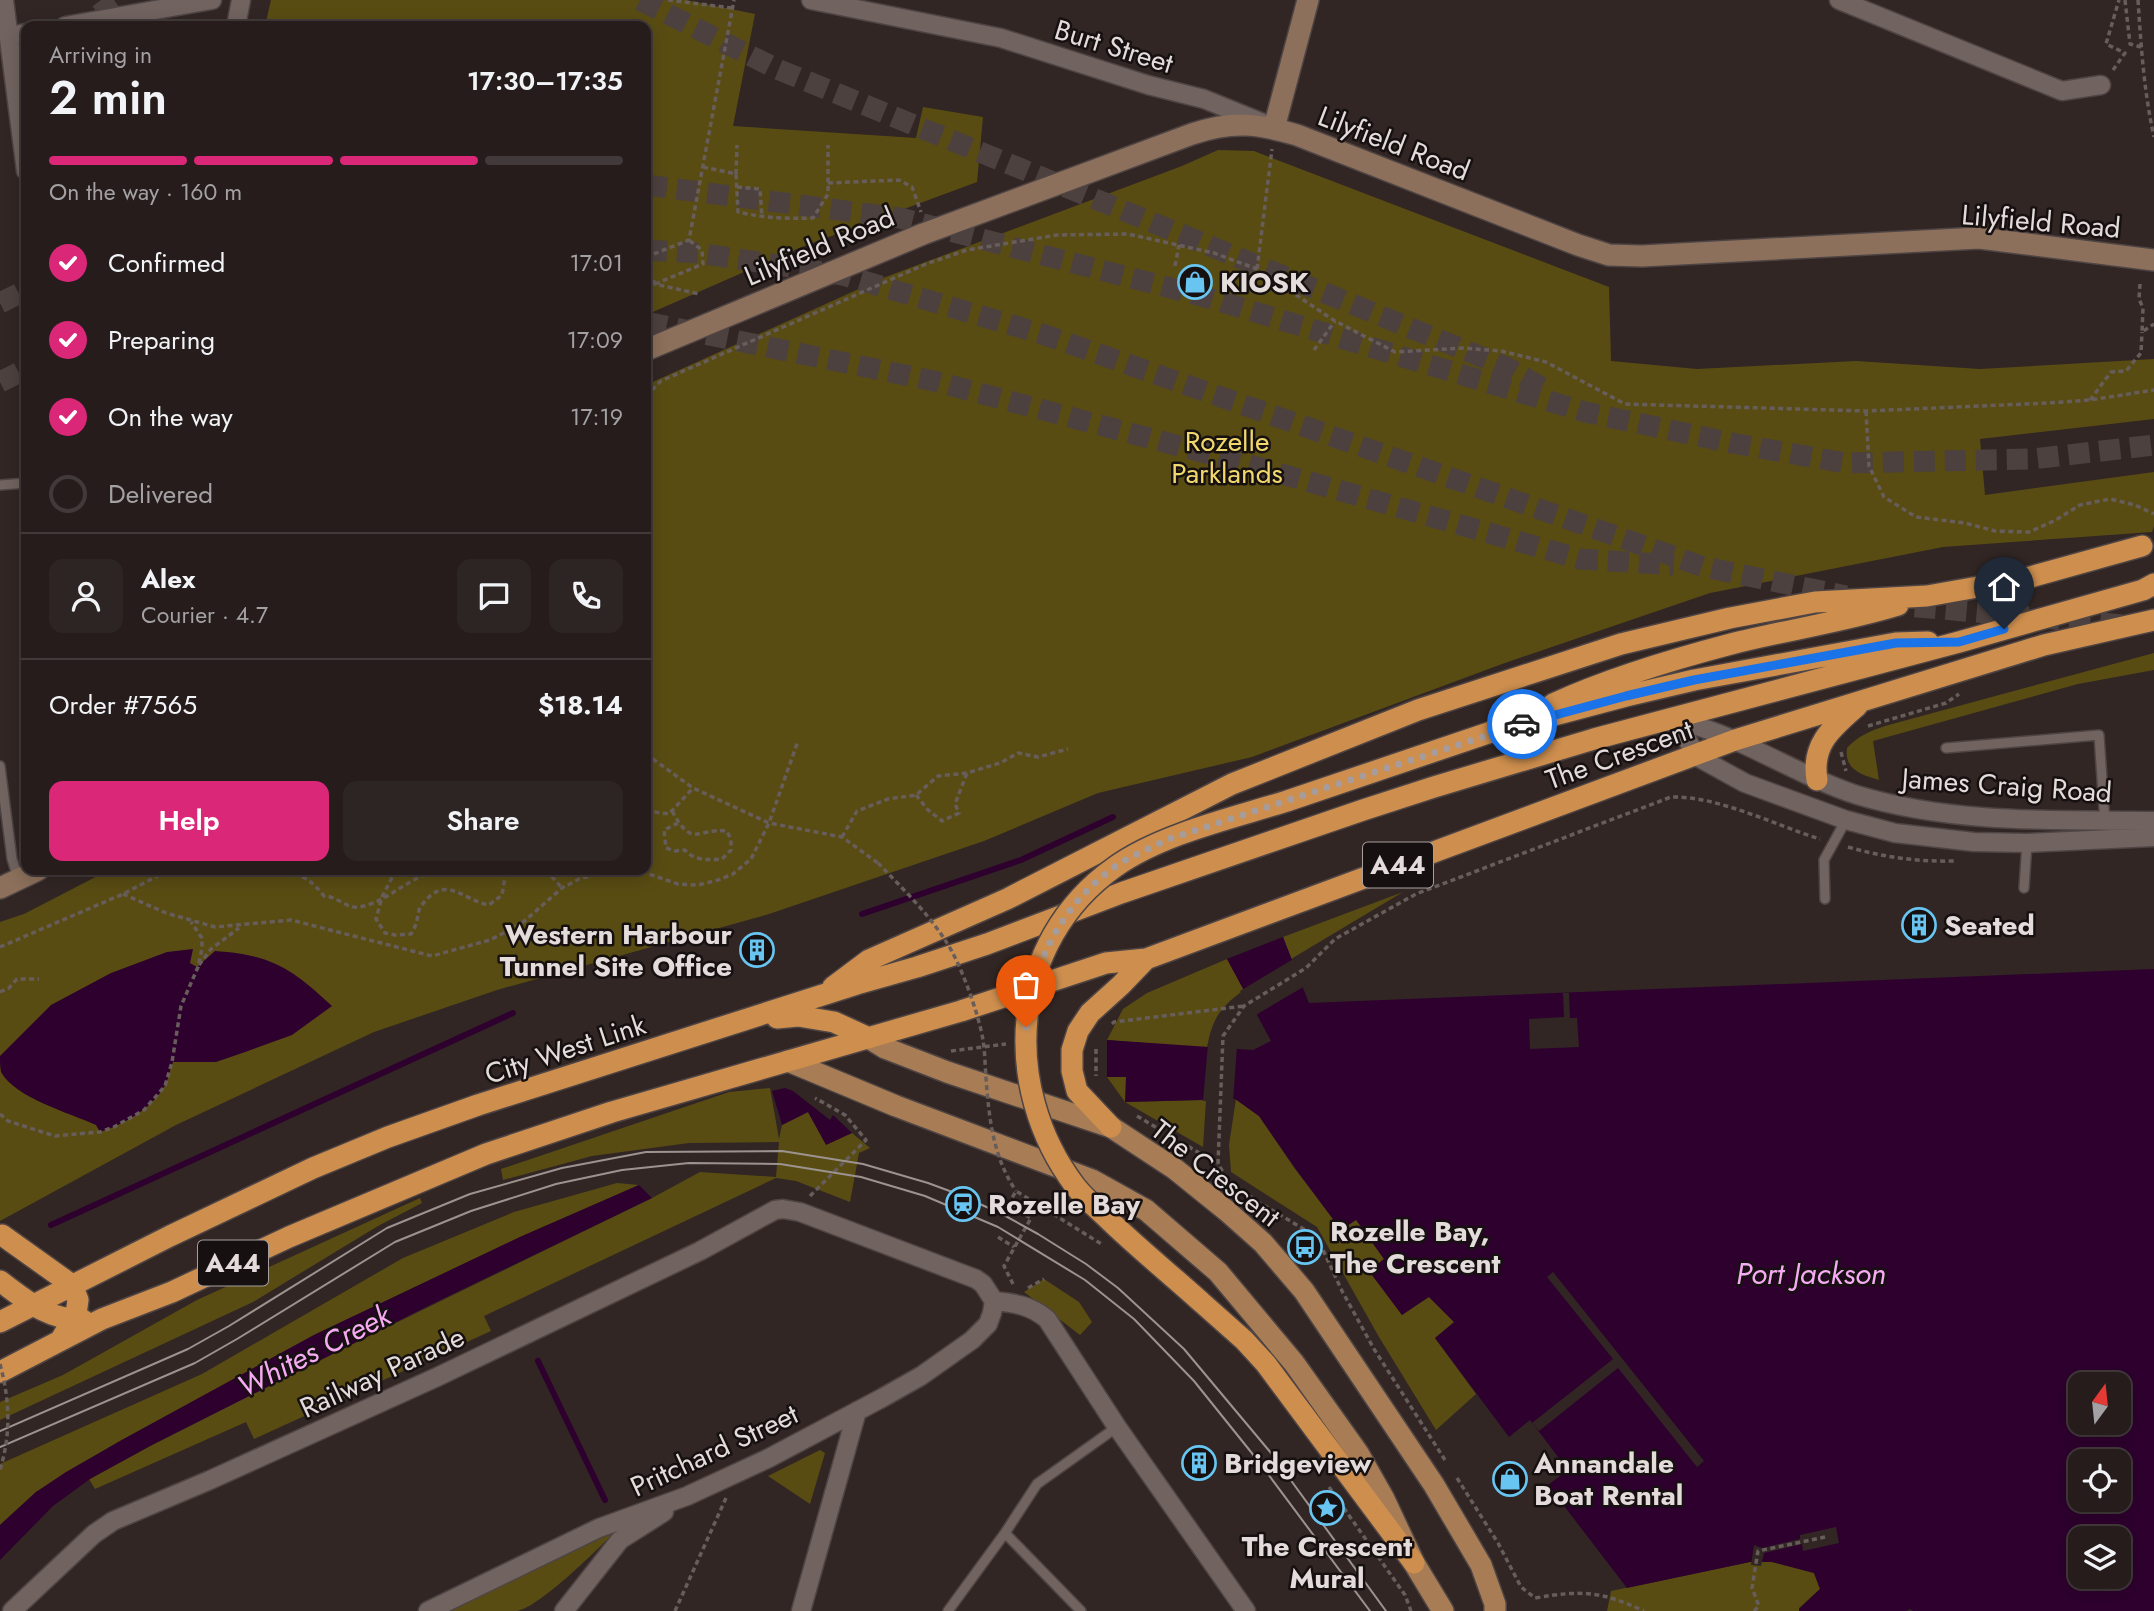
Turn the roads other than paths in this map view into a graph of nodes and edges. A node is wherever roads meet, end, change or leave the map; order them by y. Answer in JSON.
{"nodes":[{"id":1,"x":4,"y":0,"type":"edge"},
{"id":2,"x":212,"y":0,"type":"edge"},
{"id":3,"x":241,"y":0,"type":"edge"},
{"id":4,"x":811,"y":0,"type":"edge"},
{"id":5,"x":1308,"y":0,"type":"edge"},
{"id":6,"x":1839,"y":0,"type":"edge"},
{"id":7,"x":121,"y":21,"type":"edge"},
{"id":8,"x":237,"y":21,"type":"edge"},
{"id":9,"x":18,"y":35,"type":"edge"},
{"id":10,"x":2101,"y":85,"type":"road end"},
{"id":11,"x":21,"y":86,"type":"edge"},
{"id":12,"x":1274,"y":128,"type":"junction"},
{"id":13,"x":2154,"y":260,"type":"edge"},
{"id":14,"x":651,"y":348,"type":"edge"},
{"id":15,"x":21,"y":483,"type":"edge"},
{"id":16,"x":0,"y":485,"type":"edge"},
{"id":17,"x":2142,"y":546,"type":"dead end"},
{"id":18,"x":2154,"y":584,"type":"edge"},
{"id":19,"x":1927,"y":596,"type":"junction"},
{"id":20,"x":2154,"y":618,"type":"edge"},
{"id":21,"x":1959,"y":642,"type":"junction"},
{"id":22,"x":1732,"y":644,"type":"junction"},
{"id":23,"x":1694,"y":680,"type":"junction"},
{"id":24,"x":1864,"y":700,"type":"junction"},
{"id":25,"x":1676,"y":719,"type":"junction"},
{"id":26,"x":1494,"y":731,"type":"junction"},
{"id":27,"x":1735,"y":740,"type":"junction"},
{"id":28,"x":1946,"y":748,"type":"dead end"},
{"id":29,"x":1696,"y":756,"type":"junction"},
{"id":30,"x":0,"y":766,"type":"edge"},
{"id":31,"x":1817,"y":780,"type":"junction"},
{"id":32,"x":1846,"y":820,"type":"junction"},
{"id":33,"x":2105,"y":820,"type":"junction"},
{"id":34,"x":2154,"y":821,"type":"edge"},
{"id":35,"x":2154,"y":837,"type":"edge"},
{"id":36,"x":2106,"y":839,"type":"junction"},
{"id":37,"x":2027,"y":843,"type":"junction"},
{"id":38,"x":28,"y":875,"type":"edge"},
{"id":39,"x":1166,"y":877,"type":"joint"},
{"id":40,"x":9,"y":884,"type":"edge"},
{"id":41,"x":2024,"y":887,"type":"dead end"},
{"id":42,"x":1825,"y":899,"type":"dead end"},
{"id":43,"x":1146,"y":959,"type":"junction"},
{"id":44,"x":820,"y":996,"type":"junction"},
{"id":45,"x":745,"y":1021,"type":"junction"},
{"id":46,"x":877,"y":1043,"type":"junction"},
{"id":47,"x":788,"y":1061,"type":"junction"},
{"id":48,"x":1111,"y":1127,"type":"junction"},
{"id":49,"x":2,"y":1235,"type":"edge"},
{"id":50,"x":0,"y":1282,"type":"edge"},
{"id":51,"x":72,"y":1285,"type":"junction"},
{"id":52,"x":994,"y":1301,"type":"junction"},
{"id":53,"x":32,"y":1305,"type":"junction"},
{"id":54,"x":72,"y":1320,"type":"junction"},
{"id":55,"x":102,"y":1320,"type":"junction"},
{"id":56,"x":0,"y":1322,"type":"edge"},
{"id":57,"x":60,"y":1340,"type":"junction"},
{"id":58,"x":0,"y":1372,"type":"edge"},
{"id":59,"x":857,"y":1411,"type":"junction"},
{"id":60,"x":1117,"y":1427,"type":"junction"},
{"id":61,"x":687,"y":1496,"type":"junction"},
{"id":62,"x":1005,"y":1532,"type":"junction"},
{"id":63,"x":1414,"y":1563,"type":"junction"},
{"id":64,"x":807,"y":1609,"type":"edge"},
{"id":65,"x":12,"y":1611,"type":"edge"},
{"id":66,"x":428,"y":1611,"type":"edge"},
{"id":67,"x":564,"y":1611,"type":"edge"},
{"id":68,"x":948,"y":1611,"type":"edge"},
{"id":69,"x":1081,"y":1611,"type":"edge"},
{"id":70,"x":1246,"y":1611,"type":"edge"},
{"id":71,"x":1443,"y":1611,"type":"edge"},
{"id":72,"x":1495,"y":1611,"type":"edge"}],
"edges":[{"from":1,"to":9,"type":"street"},
{"from":2,"to":7,"type":"street"},
{"from":3,"to":8,"type":"street"},
{"from":4,"to":12,"type":"street","name":"Burt Street"},
{"from":5,"to":12,"type":"main road"},
{"from":6,"to":10,"type":"street"},
{"from":9,"to":11,"type":"street"},
{"from":12,"to":13,"type":"main road","name":"Lilyfield Road"},
{"from":12,"to":14,"type":"main road","name":"Lilyfield Road"},
{"from":15,"to":16,"type":"lane"},
{"from":17,"to":19,"type":"highway"},
{"from":18,"to":21,"type":"highway","name":"The Crescent"},
{"from":19,"to":22,"type":"highway"},
{"from":19,"to":44,"type":"highway"},
{"from":20,"to":24,"type":"highway","name":"The Crescent","number":"A44"},
{"from":21,"to":23,"type":"highway"},
{"from":21,"to":25,"type":"highway","name":"The Crescent"},
{"from":22,"to":23,"type":"highway"},
{"from":22,"to":26,"type":"highway"},
{"from":23,"to":25,"type":"highway"},
{"from":23,"to":26,"type":"highway"},
{"from":24,"to":27,"type":"highway","name":"The Crescent","number":"A44"},
{"from":24,"to":31,"type":"highway"},
{"from":25,"to":27,"type":"street","name":"James Craig Road"},
{"from":25,"to":29,"type":"street"},
{"from":25,"to":39,"type":"highway","name":"The Crescent"},
{"from":26,"to":63,"type":"highway","bridge":true},
{"from":27,"to":29,"type":"highway","name":"The Crescent","number":"A44"},
{"from":27,"to":31,"type":"street","name":"James Craig Road"},
{"from":28,"to":33,"type":"lane"},
{"from":29,"to":32,"type":"street","name":"James Craig Road"},
{"from":29,"to":43,"type":"highway","name":"The Crescent","number":"A44"},
{"from":30,"to":40,"type":"lane"},
{"from":31,"to":33,"type":"street","name":"James Craig Road"},
{"from":32,"to":37,"type":"street","name":"James Craig Road"},
{"from":32,"to":42,"type":"lane"},
{"from":33,"to":34,"type":"street","name":"James Craig Road"},
{"from":33,"to":36,"type":"lane"},
{"from":35,"to":36,"type":"street","name":"James Craig Road"},
{"from":36,"to":37,"type":"street","name":"James Craig Road"},
{"from":37,"to":41,"type":"lane"},
{"from":38,"to":40,"type":"main road"},
{"from":39,"to":44,"type":"highway","name":"City West Link"},
{"from":43,"to":46,"type":"highway","number":"A44"},
{"from":43,"to":48,"type":"highway"},
{"from":44,"to":45,"type":"highway","name":"City West Link","number":"A44"},
{"from":45,"to":46,"type":"highway"},
{"from":45,"to":51,"type":"highway","name":"City West Link","number":"A44"},
{"from":46,"to":47,"type":"highway","number":"A44"},
{"from":46,"to":48,"type":"main road","name":"The Crescent"},
{"from":47,"to":55,"type":"highway","number":"A44"},
{"from":47,"to":63,"type":"main road"},
{"from":48,"to":72,"type":"main road","name":"The Crescent"},
{"from":49,"to":51,"type":"highway"},
{"from":50,"to":53,"type":"highway"},
{"from":51,"to":53,"type":"highway","name":"City West Link","number":"A44"},
{"from":51,"to":54,"type":"highway"},
{"from":52,"to":59,"type":"street","name":"Pritchard Street"},
{"from":52,"to":60,"type":"street"},
{"from":52,"to":65,"type":"street","name":"Railway Parade"},
{"from":53,"to":54,"type":"highway"},
{"from":53,"to":56,"type":"highway","name":"City West Link","number":"A44"},
{"from":54,"to":55,"type":"highway"},
{"from":54,"to":57,"type":"highway"},
{"from":55,"to":57,"type":"highway","number":"A44"},
{"from":57,"to":58,"type":"highway","number":"A44"},
{"from":59,"to":61,"type":"street","name":"Pritchard Street"},
{"from":59,"to":64,"type":"street"},
{"from":60,"to":62,"type":"lane"},
{"from":60,"to":70,"type":"street"},
{"from":61,"to":66,"type":"street","name":"Pritchard Street"},
{"from":61,"to":67,"type":"street"},
{"from":62,"to":68,"type":"lane"},
{"from":62,"to":69,"type":"lane"},
{"from":63,"to":71,"type":"main road"}]}
